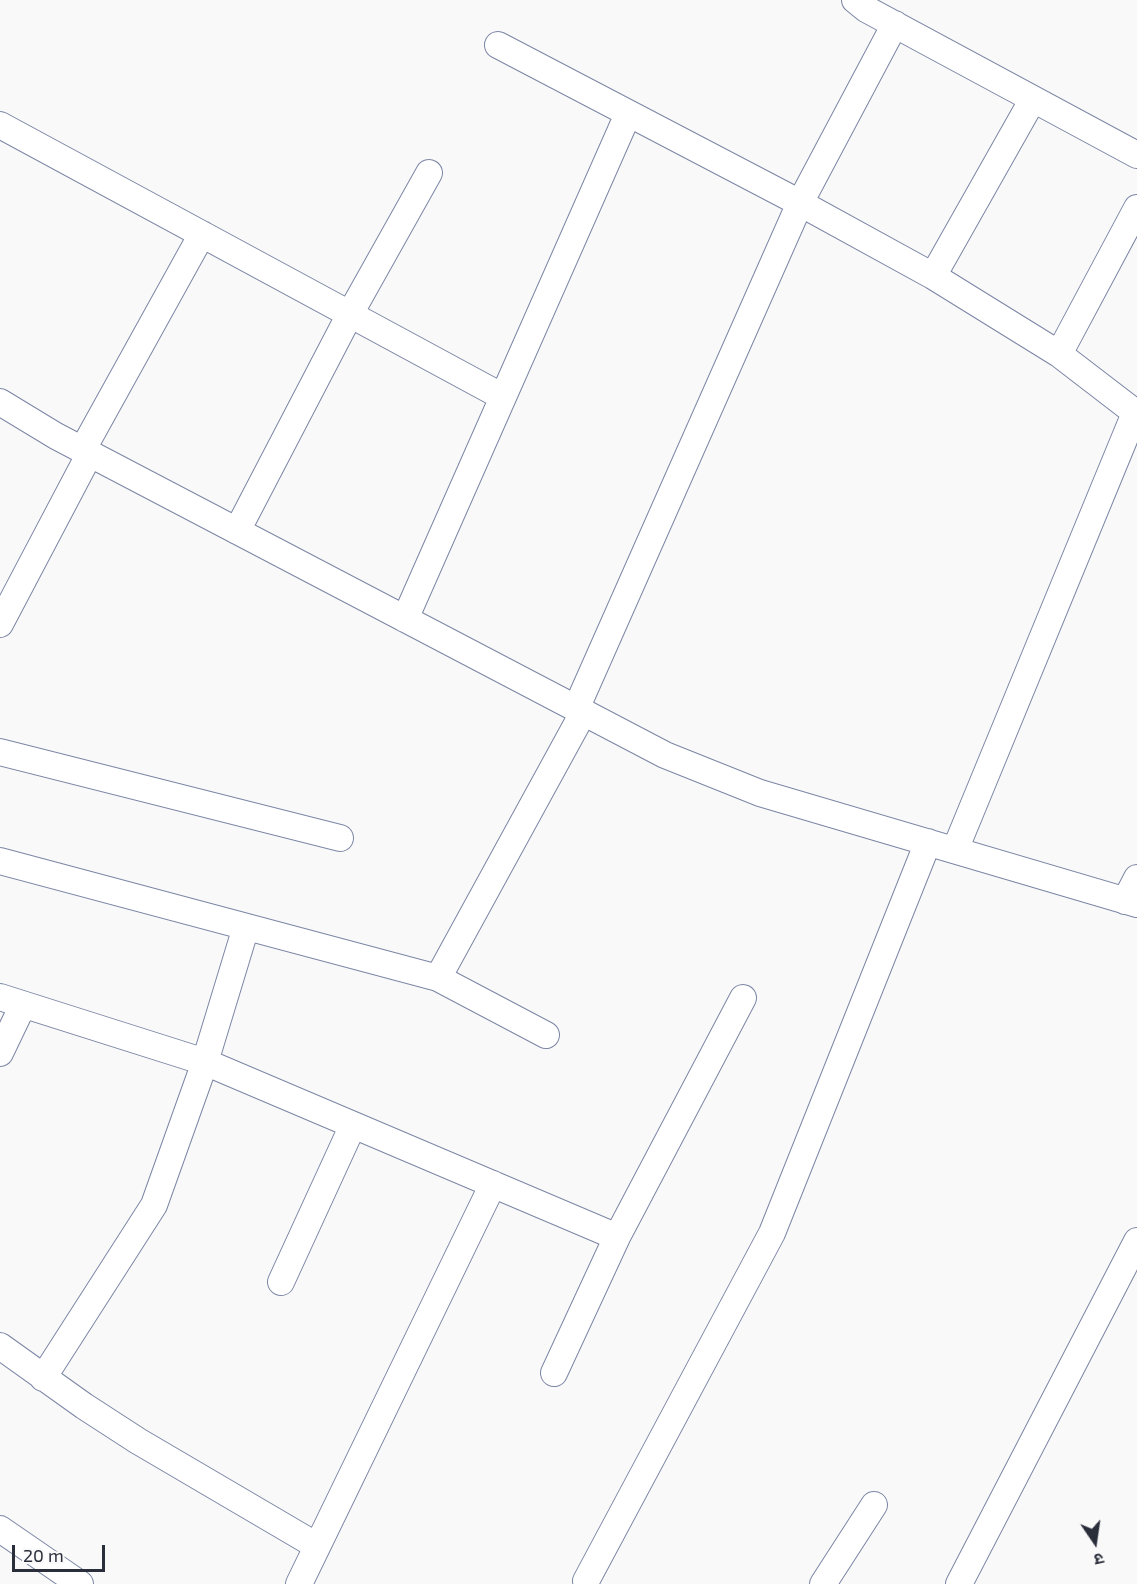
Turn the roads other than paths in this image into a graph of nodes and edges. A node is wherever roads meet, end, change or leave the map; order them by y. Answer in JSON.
{"nodes":[{"id":1,"x":855,"y":0,"type":"edge"},
{"id":2,"x":895,"y":24,"type":"junction"},
{"id":3,"x":498,"y":45,"type":"dead end"},
{"id":4,"x":1033,"y":99,"type":"junction"},
{"id":5,"x":628,"y":114,"type":"junction"},
{"id":6,"x":0,"y":124,"type":"edge"},
{"id":7,"x":1137,"y":155,"type":"edge"},
{"id":8,"x":429,"y":173,"type":"dead end"},
{"id":9,"x":800,"y":203,"type":"junction"},
{"id":10,"x":1137,"y":208,"type":"edge"},
{"id":11,"x":202,"y":234,"type":"junction"},
{"id":12,"x":933,"y":276,"type":"junction"},
{"id":13,"x":350,"y":314,"type":"junction"},
{"id":14,"x":1059,"y":354,"type":"junction"},
{"id":15,"x":503,"y":397,"type":"junction"},
{"id":16,"x":0,"y":402,"type":"edge"},
{"id":17,"x":1136,"y":413,"type":"edge"},
{"id":18,"x":86,"y":451,"type":"junction"},
{"id":19,"x":237,"y":531,"type":"junction"},
{"id":20,"x":405,"y":619,"type":"junction"},
{"id":21,"x":0,"y":624,"type":"edge"},
{"id":22,"x":580,"y":711,"type":"junction"},
{"id":23,"x":0,"y":752,"type":"edge"},
{"id":24,"x":340,"y":838,"type":"dead end"},
{"id":25,"x":928,"y":842,"type":"junction"},
{"id":26,"x":955,"y":850,"type":"junction"},
{"id":27,"x":0,"y":861,"type":"edge"},
{"id":28,"x":1137,"y":878,"type":"edge"},
{"id":29,"x":1131,"y":903,"type":"edge"},
{"id":30,"x":246,"y":927,"type":"junction"},
{"id":31,"x":438,"y":978,"type":"junction"},
{"id":32,"x":743,"y":998,"type":"dead end"},
{"id":33,"x":11,"y":1001,"type":"edge"},
{"id":34,"x":546,"y":1035,"type":"dead end"},
{"id":35,"x":0,"y":1053,"type":"edge"},
{"id":36,"x":205,"y":1062,"type":"junction"},
{"id":37,"x":353,"y":1125,"type":"junction"},
{"id":38,"x":493,"y":1184,"type":"junction"},
{"id":39,"x":617,"y":1237,"type":"junction"},
{"id":40,"x":1137,"y":1241,"type":"edge"},
{"id":41,"x":281,"y":1282,"type":"dead end"},
{"id":42,"x":0,"y":1346,"type":"edge"},
{"id":43,"x":554,"y":1373,"type":"dead end"},
{"id":44,"x":43,"y":1378,"type":"junction"},
{"id":45,"x":874,"y":1504,"type":"dead end"},
{"id":46,"x":0,"y":1529,"type":"edge"},
{"id":47,"x":317,"y":1546,"type":"junction"},
{"id":48,"x":586,"y":1581,"type":"dead end"},
{"id":49,"x":80,"y":1584,"type":"edge"},
{"id":50,"x":299,"y":1584,"type":"edge"},
{"id":51,"x":823,"y":1584,"type":"edge"},
{"id":52,"x":959,"y":1584,"type":"edge"}],
"edges":[{"from":1,"to":2,"type":"street"},
{"from":2,"to":4,"type":"street"},
{"from":2,"to":9,"type":"street"},
{"from":3,"to":5,"type":"street"},
{"from":4,"to":7,"type":"street"},
{"from":4,"to":12,"type":"street"},
{"from":5,"to":9,"type":"street"},
{"from":5,"to":15,"type":"street"},
{"from":6,"to":11,"type":"street"},
{"from":8,"to":13,"type":"street"},
{"from":9,"to":12,"type":"street"},
{"from":9,"to":22,"type":"street"},
{"from":10,"to":14,"type":"street"},
{"from":11,"to":13,"type":"street"},
{"from":11,"to":18,"type":"street"},
{"from":12,"to":14,"type":"street"},
{"from":13,"to":15,"type":"street"},
{"from":13,"to":19,"type":"street"},
{"from":14,"to":17,"type":"street"},
{"from":15,"to":20,"type":"street"},
{"from":16,"to":18,"type":"street"},
{"from":17,"to":26,"type":"street"},
{"from":18,"to":19,"type":"street"},
{"from":18,"to":21,"type":"street"},
{"from":19,"to":20,"type":"street"},
{"from":20,"to":22,"type":"street"},
{"from":22,"to":25,"type":"street"},
{"from":22,"to":31,"type":"street"},
{"from":23,"to":24,"type":"street"},
{"from":25,"to":26,"type":"street"},
{"from":25,"to":48,"type":"street"},
{"from":26,"to":29,"type":"street"},
{"from":27,"to":30,"type":"street"},
{"from":28,"to":29,"type":"street"},
{"from":30,"to":31,"type":"street"},
{"from":30,"to":36,"type":"street"},
{"from":31,"to":34,"type":"street"},
{"from":32,"to":39,"type":"street"},
{"from":33,"to":35,"type":"street"},
{"from":33,"to":36,"type":"street"},
{"from":36,"to":37,"type":"street"},
{"from":36,"to":44,"type":"street"},
{"from":37,"to":38,"type":"street"},
{"from":37,"to":41,"type":"street"},
{"from":38,"to":39,"type":"street"},
{"from":38,"to":47,"type":"street"},
{"from":39,"to":43,"type":"street"},
{"from":40,"to":52,"type":"street"},
{"from":42,"to":44,"type":"street"},
{"from":44,"to":47,"type":"street"},
{"from":45,"to":51,"type":"street"},
{"from":46,"to":49,"type":"street"},
{"from":47,"to":50,"type":"street"}]}
